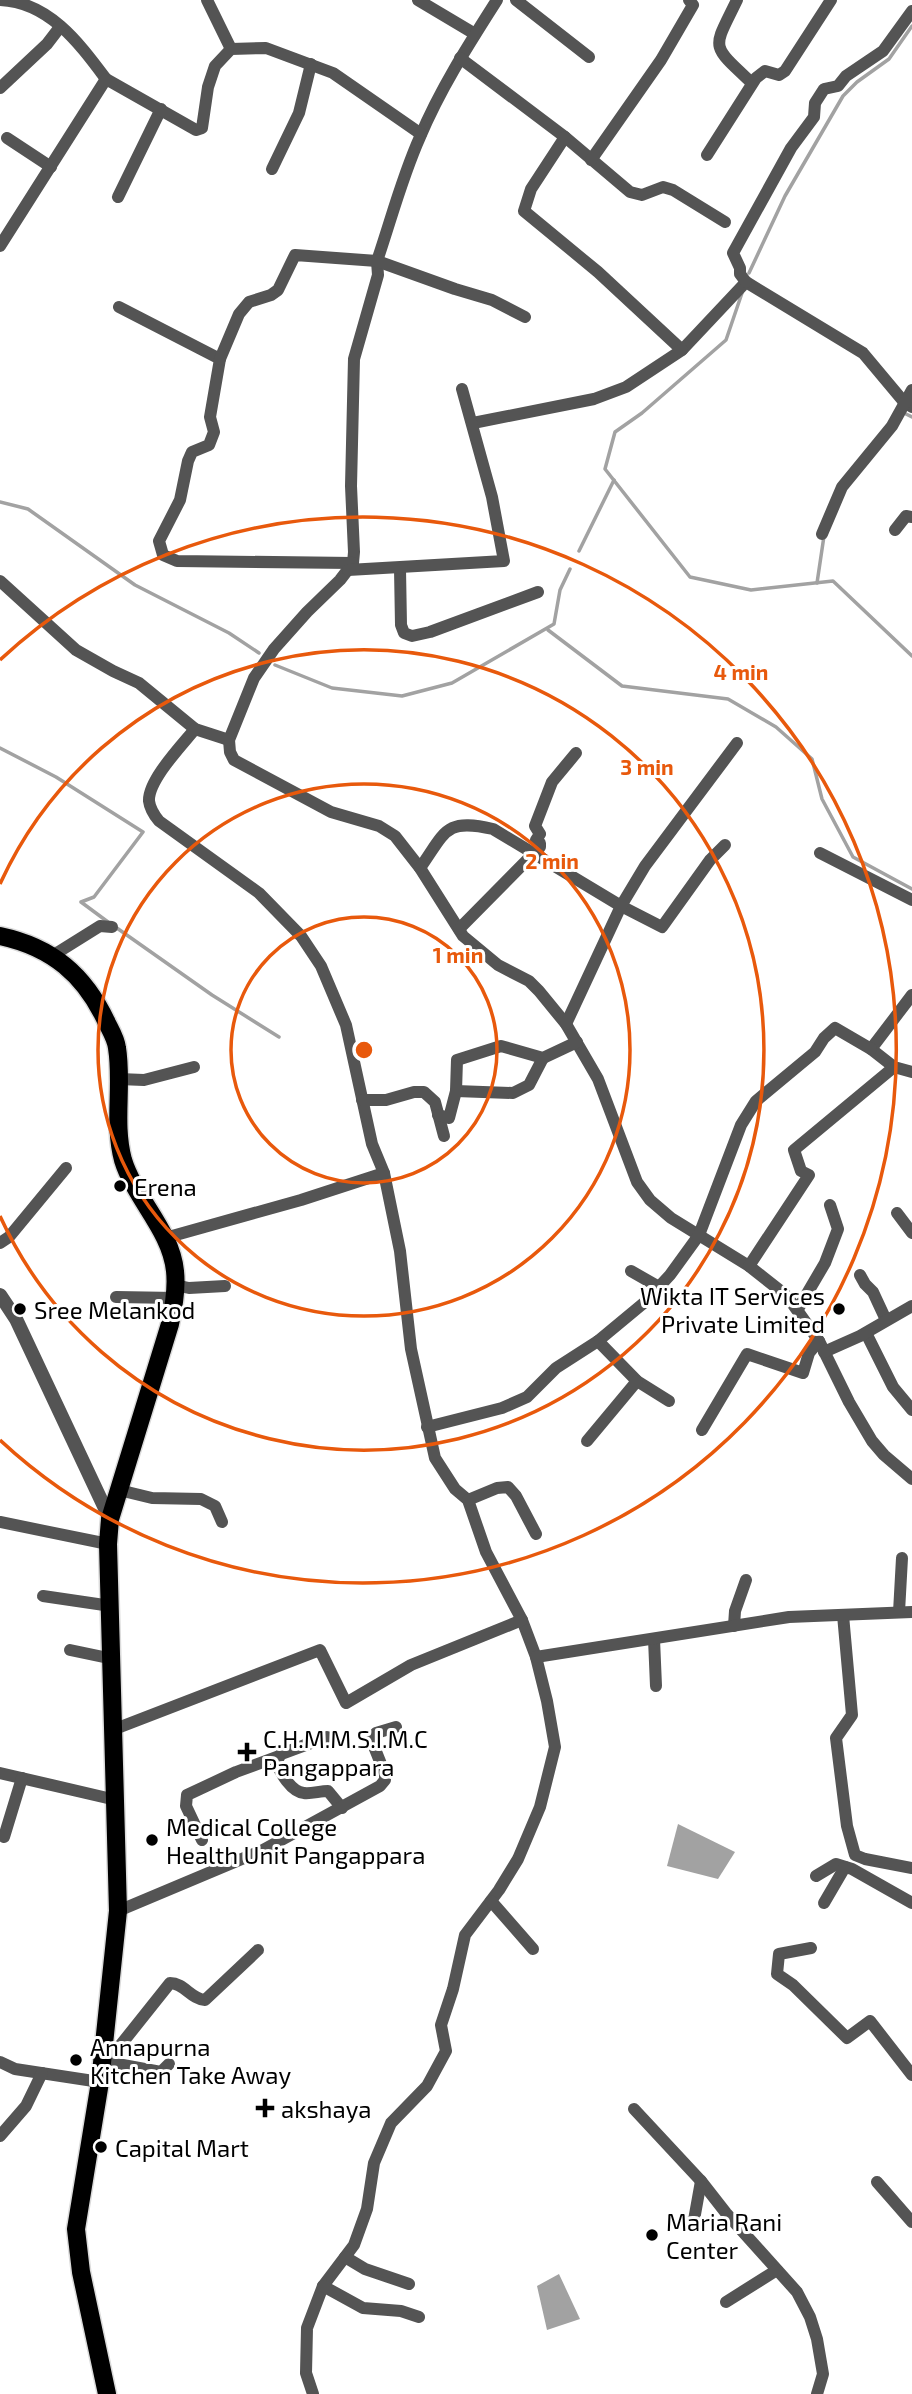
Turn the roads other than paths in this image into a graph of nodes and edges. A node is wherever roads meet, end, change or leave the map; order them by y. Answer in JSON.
{"nodes":[{"id":1,"x":0,"y":0,"type":"edge"},
{"id":2,"x":207,"y":0,"type":"edge"},
{"id":3,"x":418,"y":0,"type":"edge"},
{"id":4,"x":497,"y":0,"type":"edge"},
{"id":5,"x":516,"y":0,"type":"edge"},
{"id":6,"x":689,"y":0,"type":"edge"},
{"id":7,"x":737,"y":0,"type":"edge"},
{"id":8,"x":831,"y":0,"type":"edge"},
{"id":9,"x":912,"y":10,"type":"edge"},
{"id":10,"x":60,"y":27,"type":"junction"},
{"id":11,"x":475,"y":34,"type":"junction"},
{"id":12,"x":231,"y":49,"type":"junction"},
{"id":13,"x":589,"y":57,"type":"dead end"},
{"id":14,"x":460,"y":58,"type":"junction"},
{"id":15,"x":311,"y":64,"type":"junction"},
{"id":16,"x":106,"y":79,"type":"junction"},
{"id":17,"x":752,"y":83,"type":"junction"},
{"id":18,"x":0,"y":88,"type":"edge"},
{"id":19,"x":161,"y":109,"type":"junction"},
{"id":20,"x":421,"y":134,"type":"junction"},
{"id":21,"x":565,"y":137,"type":"junction"},
{"id":22,"x":6,"y":138,"type":"dead end"},
{"id":23,"x":708,"y":155,"type":"dead end"},
{"id":24,"x":591,"y":160,"type":"junction"},
{"id":25,"x":51,"y":167,"type":"junction"},
{"id":26,"x":272,"y":169,"type":"dead end"},
{"id":27,"x":118,"y":197,"type":"dead end"},
{"id":28,"x":724,"y":222,"type":"dead end"},
{"id":29,"x":0,"y":246,"type":"edge"},
{"id":30,"x":377,"y":261,"type":"junction"},
{"id":31,"x":746,"y":282,"type":"junction"},
{"id":32,"x":119,"y":307,"type":"dead end"},
{"id":33,"x":525,"y":317,"type":"dead end"},
{"id":34,"x":682,"y":350,"type":"junction"},
{"id":35,"x":220,"y":359,"type":"junction"},
{"id":36,"x":463,"y":389,"type":"dead end"},
{"id":37,"x":912,"y":390,"type":"edge"},
{"id":38,"x":908,"y":405,"type":"edge"},
{"id":39,"x":473,"y":423,"type":"junction"},
{"id":40,"x":912,"y":517,"type":"edge"},
{"id":41,"x":895,"y":530,"type":"dead end"},
{"id":42,"x":822,"y":534,"type":"dead end"},
{"id":43,"x":350,"y":567,"type":"junction"},
{"id":44,"x":400,"y":569,"type":"junction"},
{"id":45,"x":0,"y":581,"type":"edge"},
{"id":46,"x":538,"y":592,"type":"dead end"},
{"id":47,"x":195,"y":729,"type":"junction"},
{"id":48,"x":229,"y":740,"type":"junction"},
{"id":49,"x":737,"y":743,"type":"dead end"},
{"id":50,"x":576,"y":753,"type":"dead end"},
{"id":51,"x":725,"y":845,"type":"dead end"},
{"id":52,"x":534,"y":852,"type":"junction"},
{"id":53,"x":820,"y":853,"type":"dead end"},
{"id":54,"x":420,"y":867,"type":"junction"},
{"id":55,"x":912,"y":900,"type":"edge"},
{"id":56,"x":621,"y":906,"type":"junction"},
{"id":57,"x":112,"y":928,"type":"dead end"},
{"id":58,"x":459,"y":929,"type":"junction"},
{"id":59,"x":0,"y":936,"type":"edge"},
{"id":60,"x":52,"y":956,"type":"junction"},
{"id":61,"x":912,"y":995,"type":"edge"},
{"id":62,"x":566,"y":1024,"type":"junction"},
{"id":63,"x":577,"y":1042,"type":"junction"},
{"id":64,"x":871,"y":1049,"type":"junction"},
{"id":65,"x":542,"y":1058,"type":"junction"},
{"id":66,"x":194,"y":1067,"type":"dead end"},
{"id":67,"x":894,"y":1067,"type":"junction"},
{"id":68,"x":912,"y":1072,"type":"edge"},
{"id":69,"x":120,"y":1079,"type":"junction"},
{"id":70,"x":456,"y":1091,"type":"junction"},
{"id":71,"x":362,"y":1100,"type":"junction"},
{"id":72,"x":438,"y":1115,"type":"junction"},
{"id":73,"x":444,"y":1136,"type":"dead end"},
{"id":74,"x":66,"y":1167,"type":"dead end"},
{"id":75,"x":384,"y":1173,"type":"junction"},
{"id":76,"x":830,"y":1205,"type":"dead end"},
{"id":77,"x":897,"y":1213,"type":"dead end"},
{"id":78,"x":912,"y":1233,"type":"edge"},
{"id":79,"x":699,"y":1235,"type":"junction"},
{"id":80,"x":164,"y":1238,"type":"junction"},
{"id":81,"x":0,"y":1243,"type":"edge"},
{"id":82,"x":748,"y":1266,"type":"junction"},
{"id":83,"x":631,"y":1271,"type":"dead end"},
{"id":84,"x":860,"y":1275,"type":"dead end"},
{"id":85,"x":225,"y":1286,"type":"dead end"},
{"id":86,"x":659,"y":1287,"type":"junction"},
{"id":87,"x":176,"y":1291,"type":"junction"},
{"id":88,"x":0,"y":1295,"type":"edge"},
{"id":89,"x":116,"y":1297,"type":"dead end"},
{"id":90,"x":912,"y":1306,"type":"edge"},
{"id":91,"x":798,"y":1309,"type":"junction"},
{"id":92,"x":887,"y":1320,"type":"junction"},
{"id":93,"x":866,"y":1333,"type":"junction"},
{"id":94,"x":598,"y":1341,"type":"junction"},
{"id":95,"x":822,"y":1346,"type":"junction"},
{"id":96,"x":637,"y":1381,"type":"junction"},
{"id":97,"x":669,"y":1401,"type":"dead end"},
{"id":98,"x":912,"y":1410,"type":"edge"},
{"id":99,"x":427,"y":1427,"type":"junction"},
{"id":100,"x":702,"y":1430,"type":"dead end"},
{"id":101,"x":587,"y":1441,"type":"dead end"},
{"id":102,"x":912,"y":1479,"type":"edge"},
{"id":103,"x":119,"y":1490,"type":"junction"},
{"id":104,"x":468,"y":1500,"type":"junction"},
{"id":105,"x":2,"y":1518,"type":"edge"},
{"id":106,"x":110,"y":1519,"type":"junction"},
{"id":107,"x":222,"y":1522,"type":"dead end"},
{"id":108,"x":536,"y":1534,"type":"dead end"},
{"id":109,"x":108,"y":1544,"type":"junction"},
{"id":110,"x":902,"y":1558,"type":"dead end"},
{"id":111,"x":746,"y":1580,"type":"dead end"},
{"id":112,"x":43,"y":1597,"type":"dead end"},
{"id":113,"x":111,"y":1606,"type":"junction"},
{"id":114,"x":905,"y":1612,"type":"edge"},
{"id":115,"x":844,"y":1615,"type":"junction"},
{"id":116,"x":522,"y":1620,"type":"junction"},
{"id":117,"x":734,"y":1626,"type":"junction"},
{"id":118,"x":654,"y":1639,"type":"junction"},
{"id":119,"x":70,"y":1650,"type":"dead end"},
{"id":120,"x":536,"y":1657,"type":"junction"},
{"id":121,"x":113,"y":1659,"type":"junction"},
{"id":122,"x":656,"y":1686,"type":"dead end"},
{"id":123,"x":396,"y":1727,"type":"dead end"},
{"id":124,"x":114,"y":1729,"type":"junction"},
{"id":125,"x":327,"y":1737,"type":"dead end"},
{"id":126,"x":279,"y":1756,"type":"junction"},
{"id":127,"x":0,"y":1773,"type":"edge"},
{"id":128,"x":22,"y":1778,"type":"junction"},
{"id":129,"x":116,"y":1800,"type":"junction"},
{"id":130,"x":342,"y":1808,"type":"junction"},
{"id":131,"x":4,"y":1837,"type":"dead end"},
{"id":132,"x":202,"y":1840,"type":"dead end"},
{"id":133,"x":860,"y":1858,"type":"junction"},
{"id":134,"x":850,"y":1868,"type":"junction"},
{"id":135,"x":912,"y":1868,"type":"edge"},
{"id":136,"x":816,"y":1876,"type":"dead end"},
{"id":137,"x":491,"y":1901,"type":"junction"},
{"id":138,"x":824,"y":1903,"type":"dead end"},
{"id":139,"x":912,"y":1903,"type":"edge"},
{"id":140,"x":118,"y":1911,"type":"junction"},
{"id":141,"x":533,"y":1948,"type":"dead end"},
{"id":142,"x":811,"y":1948,"type":"dead end"},
{"id":143,"x":258,"y":1950,"type":"dead end"},
{"id":144,"x":101,"y":2061,"type":"junction"},
{"id":145,"x":0,"y":2062,"type":"edge"},
{"id":146,"x":169,"y":2064,"type":"dead end"},
{"id":147,"x":42,"y":2073,"type":"junction"},
{"id":148,"x":912,"y":2075,"type":"edge"},
{"id":149,"x":100,"y":2082,"type":"junction"},
{"id":150,"x":634,"y":2109,"type":"dead end"},
{"id":151,"x":0,"y":2136,"type":"edge"},
{"id":152,"x":701,"y":2180,"type":"junction"},
{"id":153,"x":877,"y":2182,"type":"dead end"},
{"id":154,"x":912,"y":2222,"type":"edge"},
{"id":155,"x":686,"y":2224,"type":"dead end"},
{"id":156,"x":345,"y":2257,"type":"junction"},
{"id":157,"x":777,"y":2270,"type":"junction"},
{"id":158,"x":409,"y":2284,"type":"dead end"},
{"id":159,"x":323,"y":2286,"type":"junction"},
{"id":160,"x":726,"y":2302,"type":"dead end"},
{"id":161,"x":419,"y":2317,"type":"dead end"},
{"id":162,"x":107,"y":2394,"type":"edge"},
{"id":163,"x":313,"y":2394,"type":"edge"},
{"id":164,"x":817,"y":2394,"type":"edge"}],
"edges":[{"from":1,"to":10,"type":"street"},
{"from":2,"to":12,"type":"street"},
{"from":3,"to":11,"type":"street"},
{"from":4,"to":11,"type":"street"},
{"from":5,"to":13,"type":"street"},
{"from":6,"to":24,"type":"street"},
{"from":7,"to":17,"type":"street"},
{"from":8,"to":17,"type":"street"},
{"from":9,"to":31,"type":"street"},
{"from":10,"to":16,"type":"street"},
{"from":10,"to":18,"type":"street"},
{"from":11,"to":14,"type":"street"},
{"from":12,"to":15,"type":"street"},
{"from":12,"to":19,"type":"street"},
{"from":14,"to":20,"type":"street"},
{"from":14,"to":21,"type":"street"},
{"from":15,"to":20,"type":"street"},
{"from":15,"to":26,"type":"street"},
{"from":16,"to":19,"type":"street"},
{"from":16,"to":25,"type":"street"},
{"from":17,"to":23,"type":"street"},
{"from":19,"to":27,"type":"street"},
{"from":20,"to":30,"type":"street"},
{"from":21,"to":24,"type":"street"},
{"from":21,"to":34,"type":"street"},
{"from":22,"to":25,"type":"street"},
{"from":24,"to":28,"type":"street"},
{"from":25,"to":29,"type":"street"},
{"from":30,"to":33,"type":"street"},
{"from":30,"to":35,"type":"street"},
{"from":30,"to":43,"type":"street"},
{"from":31,"to":34,"type":"street"},
{"from":31,"to":38,"type":"street"},
{"from":32,"to":35,"type":"street"},
{"from":34,"to":39,"type":"street"},
{"from":35,"to":43,"type":"street"},
{"from":36,"to":39,"type":"street"},
{"from":37,"to":38,"type":"street"},
{"from":38,"to":42,"type":"street"},
{"from":39,"to":44,"type":"street"},
{"from":40,"to":41,"type":"street"},
{"from":43,"to":44,"type":"street"},
{"from":43,"to":48,"type":"street"},
{"from":44,"to":46,"type":"street"},
{"from":45,"to":47,"type":"street"},
{"from":47,"to":48,"type":"street"},
{"from":47,"to":71,"type":"street"},
{"from":48,"to":54,"type":"street"},
{"from":49,"to":56,"type":"street"},
{"from":50,"to":52,"type":"street"},
{"from":51,"to":56,"type":"street"},
{"from":52,"to":54,"type":"street"},
{"from":52,"to":56,"type":"street"},
{"from":52,"to":58,"type":"street"},
{"from":53,"to":55,"type":"street"},
{"from":54,"to":58,"type":"street"},
{"from":56,"to":62,"type":"street"},
{"from":57,"to":60,"type":"street"},
{"from":58,"to":62,"type":"street"},
{"from":59,"to":60,"type":"main road"},
{"from":60,"to":69,"type":"main road"},
{"from":61,"to":64,"type":"street"},
{"from":62,"to":63,"type":"street"},
{"from":63,"to":65,"type":"street"},
{"from":63,"to":79,"type":"street"},
{"from":64,"to":67,"type":"street"},
{"from":64,"to":79,"type":"street"},
{"from":65,"to":70,"type":"street"},
{"from":65,"to":70,"type":"street"},
{"from":66,"to":69,"type":"street"},
{"from":67,"to":68,"type":"street"},
{"from":67,"to":82,"type":"street"},
{"from":69,"to":80,"type":"main road"},
{"from":70,"to":72,"type":"street"},
{"from":71,"to":72,"type":"street"},
{"from":71,"to":75,"type":"street"},
{"from":72,"to":73,"type":"street"},
{"from":74,"to":81,"type":"street"},
{"from":75,"to":80,"type":"street"},
{"from":75,"to":99,"type":"street"},
{"from":76,"to":91,"type":"street"},
{"from":77,"to":78,"type":"street"},
{"from":79,"to":82,"type":"street"},
{"from":79,"to":86,"type":"street"},
{"from":80,"to":87,"type":"main road"},
{"from":82,"to":91,"type":"street"},
{"from":83,"to":86,"type":"street"},
{"from":84,"to":92,"type":"street"},
{"from":85,"to":87,"type":"street"},
{"from":86,"to":94,"type":"street"},
{"from":87,"to":89,"type":"street"},
{"from":87,"to":103,"type":"main road"},
{"from":88,"to":106,"type":"street"},
{"from":90,"to":92,"type":"street"},
{"from":91,"to":95,"type":"street"},
{"from":92,"to":93,"type":"street"},
{"from":93,"to":95,"type":"street"},
{"from":93,"to":98,"type":"street"},
{"from":94,"to":96,"type":"street"},
{"from":94,"to":99,"type":"street"},
{"from":95,"to":100,"type":"street"},
{"from":95,"to":102,"type":"street"},
{"from":96,"to":97,"type":"street"},
{"from":96,"to":101,"type":"street"},
{"from":99,"to":104,"type":"street"},
{"from":103,"to":106,"type":"main road"},
{"from":103,"to":107,"type":"street"},
{"from":104,"to":108,"type":"street"},
{"from":104,"to":116,"type":"street"},
{"from":105,"to":109,"type":"street"},
{"from":106,"to":109,"type":"main road"},
{"from":109,"to":113,"type":"main road"},
{"from":110,"to":114,"type":"street"},
{"from":111,"to":117,"type":"street"},
{"from":112,"to":113,"type":"street"},
{"from":113,"to":121,"type":"main road"},
{"from":114,"to":115,"type":"street"},
{"from":115,"to":117,"type":"street"},
{"from":115,"to":133,"type":"street"},
{"from":116,"to":120,"type":"street"},
{"from":116,"to":124,"type":"street"},
{"from":117,"to":118,"type":"street"},
{"from":118,"to":120,"type":"street"},
{"from":118,"to":122,"type":"street"},
{"from":119,"to":121,"type":"street"},
{"from":120,"to":137,"type":"street"},
{"from":121,"to":124,"type":"main road"},
{"from":123,"to":130,"type":"street"},
{"from":124,"to":129,"type":"main road"},
{"from":125,"to":126,"type":"street"},
{"from":126,"to":130,"type":"street"},
{"from":126,"to":132,"type":"street"},
{"from":127,"to":128,"type":"street"},
{"from":128,"to":129,"type":"street"},
{"from":128,"to":131,"type":"street"},
{"from":129,"to":140,"type":"main road"},
{"from":130,"to":140,"type":"street"},
{"from":133,"to":134,"type":"street"},
{"from":133,"to":135,"type":"street"},
{"from":134,"to":136,"type":"street"},
{"from":134,"to":138,"type":"street"},
{"from":134,"to":139,"type":"street"},
{"from":137,"to":141,"type":"street"},
{"from":137,"to":156,"type":"street"},
{"from":140,"to":144,"type":"main road"},
{"from":142,"to":148,"type":"street"},
{"from":143,"to":144,"type":"street"},
{"from":144,"to":146,"type":"street"},
{"from":144,"to":149,"type":"main road"},
{"from":145,"to":147,"type":"street"},
{"from":147,"to":149,"type":"street"},
{"from":147,"to":151,"type":"street"},
{"from":149,"to":162,"type":"main road"},
{"from":150,"to":152,"type":"street"},
{"from":152,"to":155,"type":"street"},
{"from":152,"to":157,"type":"street"},
{"from":153,"to":154,"type":"street"},
{"from":156,"to":158,"type":"street"},
{"from":156,"to":159,"type":"street"},
{"from":157,"to":160,"type":"street"},
{"from":157,"to":164,"type":"street"},
{"from":159,"to":161,"type":"street"},
{"from":159,"to":163,"type":"street"}]}
